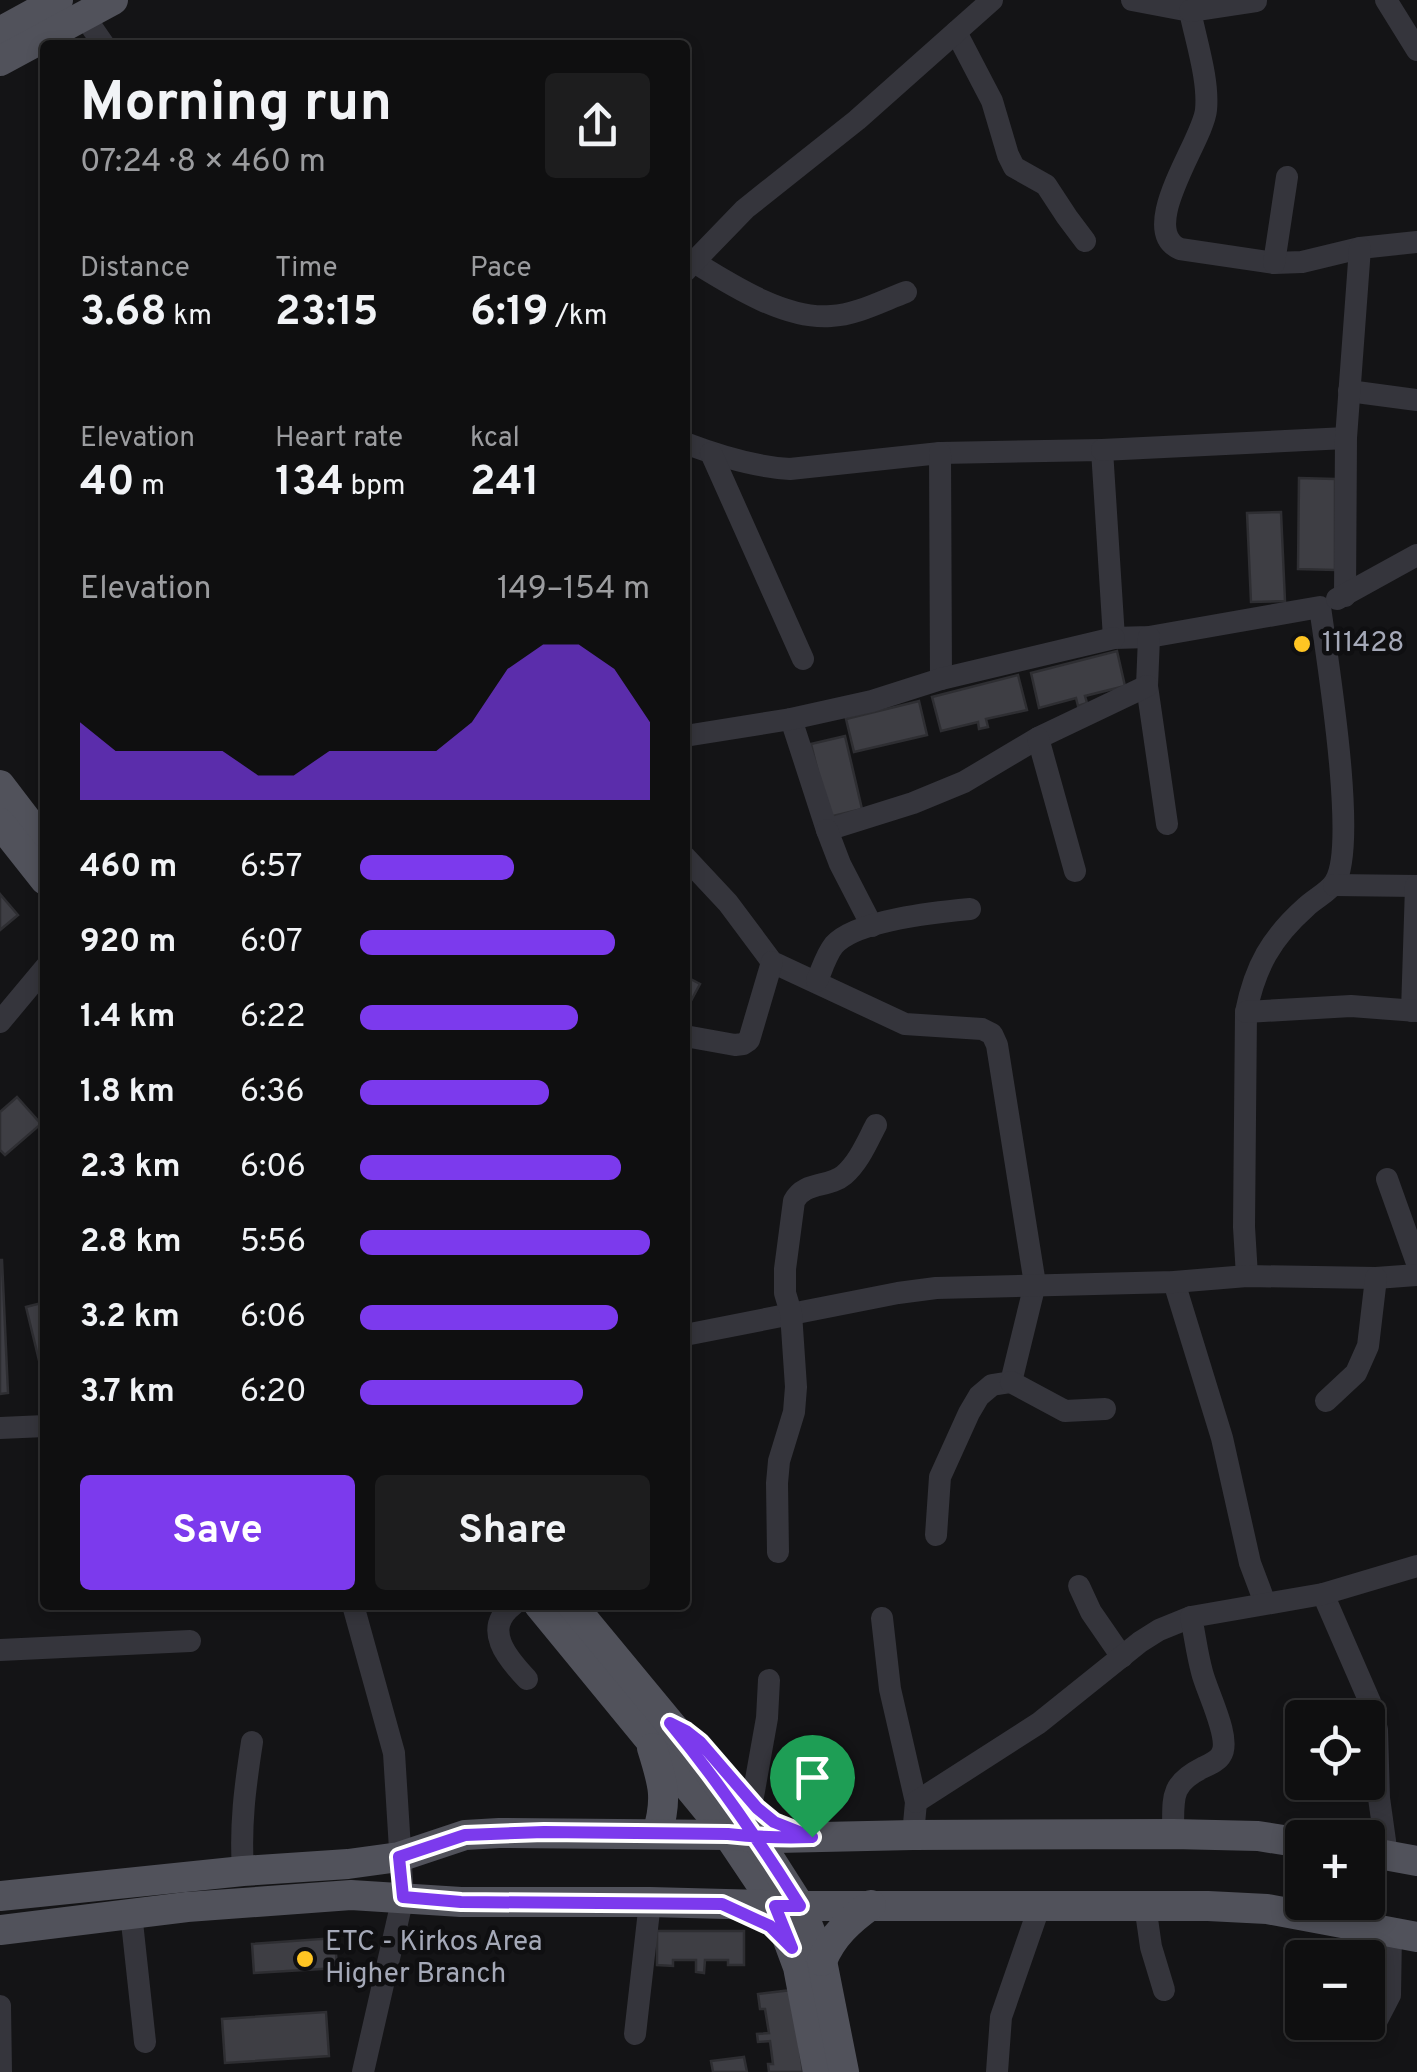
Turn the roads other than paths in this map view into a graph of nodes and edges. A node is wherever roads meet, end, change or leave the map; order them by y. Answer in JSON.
{"nodes":[{"id":1,"x":58,"y":0,"type":"edge"},
{"id":2,"x":113,"y":0,"type":"edge"},
{"id":3,"x":1132,"y":0,"type":"edge"},
{"id":4,"x":1386,"y":0,"type":"edge"},
{"id":5,"x":1256,"y":1,"type":"edge"},
{"id":6,"x":979,"y":4,"type":"edge"},
{"id":7,"x":1190,"y":11,"type":"junction"},
{"id":8,"x":84,"y":16,"type":"junction"},
{"id":9,"x":0,"y":32,"type":"edge"},
{"id":10,"x":956,"y":32,"type":"junction"},
{"id":11,"x":101,"y":40,"type":"edge"},
{"id":12,"x":1417,"y":50,"type":"edge"},
{"id":13,"x":0,"y":61,"type":"edge"},
{"id":14,"x":1287,"y":177,"type":"dead end"},
{"id":15,"x":1085,"y":241,"type":"dead end"},
{"id":16,"x":1417,"y":242,"type":"edge"},
{"id":17,"x":1360,"y":248,"type":"junction"},
{"id":18,"x":1274,"y":262,"type":"junction"},
{"id":19,"x":690,"y":267,"type":"edge"},
{"id":20,"x":906,"y":292,"type":"dead end"},
{"id":21,"x":1350,"y":391,"type":"junction"},
{"id":22,"x":1417,"y":400,"type":"edge"},
{"id":23,"x":1346,"y":438,"type":"junction"},
{"id":24,"x":690,"y":444,"type":"edge"},
{"id":25,"x":1102,"y":450,"type":"junction"},
{"id":26,"x":940,"y":452,"type":"junction"},
{"id":27,"x":711,"y":453,"type":"junction"},
{"id":28,"x":1417,"y":554,"type":"edge"},
{"id":29,"x":1345,"y":596,"type":"junction"},
{"id":30,"x":1320,"y":607,"type":"junction"},
{"id":31,"x":1149,"y":637,"type":"junction"},
{"id":32,"x":1114,"y":638,"type":"junction"},
{"id":33,"x":803,"y":660,"type":"dead end"},
{"id":34,"x":941,"y":679,"type":"junction"},
{"id":35,"x":1147,"y":686,"type":"junction"},
{"id":36,"x":791,"y":718,"type":"junction"},
{"id":37,"x":690,"y":735,"type":"edge"},
{"id":38,"x":1038,"y":738,"type":"junction"},
{"id":39,"x":0,"y":785,"type":"edge"},
{"id":40,"x":0,"y":822,"type":"edge"},
{"id":41,"x":1168,"y":824,"type":"dead end"},
{"id":42,"x":827,"y":830,"type":"junction"},
{"id":43,"x":40,"y":837,"type":"edge"},
{"id":44,"x":690,"y":862,"type":"edge"},
{"id":45,"x":1075,"y":871,"type":"dead end"},
{"id":46,"x":40,"y":874,"type":"edge"},
{"id":47,"x":1334,"y":885,"type":"junction"},
{"id":48,"x":1416,"y":886,"type":"edge"},
{"id":49,"x":970,"y":909,"type":"dead end"},
{"id":50,"x":872,"y":926,"type":"junction"},
{"id":51,"x":772,"y":962,"type":"junction"},
{"id":52,"x":40,"y":974,"type":"edge"},
{"id":53,"x":817,"y":981,"type":"junction"},
{"id":54,"x":1414,"y":1011,"type":"edge"},
{"id":55,"x":1246,"y":1012,"type":"junction"},
{"id":56,"x":0,"y":1022,"type":"edge"},
{"id":57,"x":690,"y":1037,"type":"edge"},
{"id":58,"x":876,"y":1125,"type":"dead end"},
{"id":59,"x":1387,"y":1179,"type":"dead end"},
{"id":60,"x":1417,"y":1263,"type":"edge"},
{"id":61,"x":1417,"y":1275,"type":"edge"},
{"id":62,"x":1247,"y":1276,"type":"junction"},
{"id":63,"x":1376,"y":1278,"type":"junction"},
{"id":64,"x":1174,"y":1282,"type":"junction"},
{"id":65,"x":1035,"y":1284,"type":"junction"},
{"id":66,"x":791,"y":1313,"type":"junction"},
{"id":67,"x":690,"y":1334,"type":"edge"},
{"id":68,"x":1011,"y":1382,"type":"junction"},
{"id":69,"x":1326,"y":1402,"type":"dead end"},
{"id":70,"x":1105,"y":1410,"type":"dead end"},
{"id":71,"x":40,"y":1426,"type":"edge"},
{"id":72,"x":0,"y":1428,"type":"edge"},
{"id":73,"x":936,"y":1535,"type":"dead end"},
{"id":74,"x":778,"y":1552,"type":"dead end"},
{"id":75,"x":1417,"y":1566,"type":"edge"},
{"id":76,"x":1080,"y":1586,"type":"dead end"},
{"id":77,"x":1323,"y":1594,"type":"junction"},
{"id":78,"x":1266,"y":1603,"type":"junction"},
{"id":79,"x":355,"y":1610,"type":"edge"},
{"id":80,"x":506,"y":1610,"type":"edge"},
{"id":81,"x":544,"y":1610,"type":"edge"},
{"id":82,"x":575,"y":1610,"type":"edge"},
{"id":83,"x":882,"y":1618,"type":"dead end"},
{"id":84,"x":1191,"y":1618,"type":"junction"},
{"id":85,"x":190,"y":1642,"type":"dead end"},
{"id":86,"x":0,"y":1650,"type":"edge"},
{"id":87,"x":1122,"y":1657,"type":"junction"},
{"id":88,"x":527,"y":1680,"type":"dead end"},
{"id":89,"x":769,"y":1680,"type":"dead end"},
{"id":90,"x":660,"y":1732,"type":"junction"},
{"id":91,"x":252,"y":1742,"type":"dead end"},
{"id":92,"x":752,"y":1802,"type":"junction"},
{"id":93,"x":916,"y":1802,"type":"junction"},
{"id":94,"x":657,"y":1834,"type":"junction"},
{"id":95,"x":913,"y":1834,"type":"junction"},
{"id":96,"x":1173,"y":1834,"type":"junction"},
{"id":97,"x":742,"y":1836,"type":"junction"},
{"id":98,"x":812,"y":1837,"type":"junction"},
{"id":99,"x":1285,"y":1840,"type":"edge"},
{"id":100,"x":1391,"y":1856,"type":"edge"},
{"id":101,"x":399,"y":1857,"type":"junction"},
{"id":102,"x":243,"y":1871,"type":"junction"},
{"id":103,"x":0,"y":1896,"type":"edge"},
{"id":104,"x":403,"y":1897,"type":"junction"},
{"id":105,"x":650,"y":1902,"type":"junction"},
{"id":106,"x":722,"y":1904,"type":"junction"},
{"id":107,"x":871,"y":1905,"type":"junction"},
{"id":108,"x":1040,"y":1905,"type":"junction"},
{"id":109,"x":1146,"y":1905,"type":"junction"},
{"id":110,"x":788,"y":1906,"type":"junction"},
{"id":111,"x":131,"y":1914,"type":"junction"},
{"id":112,"x":0,"y":1930,"type":"edge"},
{"id":113,"x":1404,"y":1935,"type":"edge"},
{"id":114,"x":792,"y":1948,"type":"junction"},
{"id":115,"x":822,"y":1960,"type":"junction"},
{"id":116,"x":1164,"y":1990,"type":"dead end"},
{"id":117,"x":1385,"y":2005,"type":"edge"},
{"id":118,"x":0,"y":2006,"type":"edge"},
{"id":119,"x":635,"y":2034,"type":"dead end"},
{"id":120,"x":144,"y":2042,"type":"dead end"},
{"id":121,"x":2,"y":2072,"type":"edge"},
{"id":122,"x":363,"y":2072,"type":"edge"},
{"id":123,"x":818,"y":2072,"type":"edge"},
{"id":124,"x":844,"y":2072,"type":"edge"},
{"id":125,"x":997,"y":2072,"type":"edge"}],
"edges":[{"from":1,"to":9,"type":"main road"},
{"from":2,"to":8,"type":"main road"},
{"from":3,"to":7,"type":"street"},
{"from":4,"to":12,"type":"street"},
{"from":5,"to":7,"type":"street"},
{"from":6,"to":10,"type":"street"},
{"from":7,"to":18,"type":"street"},
{"from":8,"to":11,"type":"street"},
{"from":8,"to":13,"type":"main road"},
{"from":10,"to":15,"type":"street"},
{"from":10,"to":19,"type":"street"},
{"from":14,"to":18,"type":"street"},
{"from":16,"to":17,"type":"street"},
{"from":17,"to":18,"type":"street"},
{"from":17,"to":21,"type":"street"},
{"from":19,"to":20,"type":"street"},
{"from":21,"to":22,"type":"street"},
{"from":21,"to":23,"type":"street"},
{"from":23,"to":25,"type":"street"},
{"from":23,"to":29,"type":"street"},
{"from":24,"to":27,"type":"street"},
{"from":25,"to":26,"type":"street"},
{"from":25,"to":32,"type":"street"},
{"from":26,"to":27,"type":"street"},
{"from":26,"to":34,"type":"street"},
{"from":27,"to":33,"type":"street"},
{"from":28,"to":29,"type":"street"},
{"from":29,"to":30,"type":"street"},
{"from":30,"to":31,"type":"street"},
{"from":30,"to":47,"type":"street"},
{"from":31,"to":32,"type":"street"},
{"from":31,"to":35,"type":"street"},
{"from":32,"to":34,"type":"street"},
{"from":34,"to":36,"type":"street"},
{"from":35,"to":38,"type":"street"},
{"from":35,"to":41,"type":"street"},
{"from":36,"to":37,"type":"street"},
{"from":36,"to":42,"type":"street"},
{"from":38,"to":42,"type":"street"},
{"from":38,"to":45,"type":"street"},
{"from":39,"to":43,"type":"main road"},
{"from":40,"to":46,"type":"main road"},
{"from":42,"to":50,"type":"street"},
{"from":44,"to":51,"type":"street"},
{"from":47,"to":48,"type":"street"},
{"from":47,"to":55,"type":"street"},
{"from":48,"to":54,"type":"street"},
{"from":49,"to":50,"type":"street"},
{"from":50,"to":53,"type":"street"},
{"from":51,"to":53,"type":"street"},
{"from":51,"to":57,"type":"street"},
{"from":52,"to":56,"type":"street"},
{"from":53,"to":65,"type":"street"},
{"from":54,"to":55,"type":"street"},
{"from":55,"to":62,"type":"street"},
{"from":58,"to":66,"type":"street"},
{"from":59,"to":60,"type":"street"},
{"from":61,"to":63,"type":"street"},
{"from":62,"to":63,"type":"street"},
{"from":62,"to":64,"type":"street"},
{"from":63,"to":69,"type":"street"},
{"from":64,"to":65,"type":"street"},
{"from":64,"to":78,"type":"street"},
{"from":65,"to":66,"type":"street"},
{"from":65,"to":68,"type":"street"},
{"from":66,"to":67,"type":"street"},
{"from":66,"to":74,"type":"street"},
{"from":68,"to":70,"type":"street"},
{"from":68,"to":73,"type":"street"},
{"from":71,"to":72,"type":"street"},
{"from":75,"to":77,"type":"street"},
{"from":76,"to":87,"type":"street"},
{"from":77,"to":78,"type":"street"},
{"from":77,"to":100,"type":"street"},
{"from":78,"to":84,"type":"street"},
{"from":79,"to":101,"type":"street"},
{"from":80,"to":88,"type":"street"},
{"from":81,"to":90,"type":"main road"},
{"from":82,"to":90,"type":"main road"},
{"from":83,"to":93,"type":"street"},
{"from":84,"to":87,"type":"street"},
{"from":84,"to":96,"type":"street"},
{"from":85,"to":86,"type":"street"},
{"from":87,"to":93,"type":"street"},
{"from":89,"to":92,"type":"street"},
{"from":90,"to":92,"type":"main road"},
{"from":90,"to":94,"type":"main road"},
{"from":90,"to":97,"type":"main road"},
{"from":91,"to":102,"type":"street"},
{"from":92,"to":98,"type":"main road"},
{"from":93,"to":95,"type":"street"},
{"from":94,"to":97,"type":"main road"},
{"from":94,"to":101,"type":"main road"},
{"from":95,"to":96,"type":"main road"},
{"from":95,"to":98,"type":"main road"},
{"from":96,"to":99,"type":"main road"},
{"from":97,"to":98,"type":"main road"},
{"from":97,"to":110,"type":"main road"},
{"from":101,"to":102,"type":"main road"},
{"from":101,"to":104,"type":"street"},
{"from":102,"to":103,"type":"main road"},
{"from":104,"to":105,"type":"main road"},
{"from":104,"to":111,"type":"main road"},
{"from":104,"to":122,"type":"street"},
{"from":105,"to":106,"type":"main road"},
{"from":105,"to":119,"type":"street"},
{"from":106,"to":110,"type":"main road"},
{"from":106,"to":114,"type":"main road"},
{"from":107,"to":108,"type":"main road"},
{"from":107,"to":110,"type":"main road"},
{"from":107,"to":115,"type":"main road"},
{"from":108,"to":109,"type":"main road"},
{"from":108,"to":125,"type":"street"},
{"from":109,"to":113,"type":"main road"},
{"from":109,"to":116,"type":"street"},
{"from":110,"to":114,"type":"main road"},
{"from":110,"to":115,"type":"main road"},
{"from":111,"to":112,"type":"main road"},
{"from":111,"to":120,"type":"street"},
{"from":113,"to":117,"type":"street"},
{"from":114,"to":123,"type":"main road"},
{"from":115,"to":124,"type":"main road"},
{"from":118,"to":121,"type":"street"}]}
